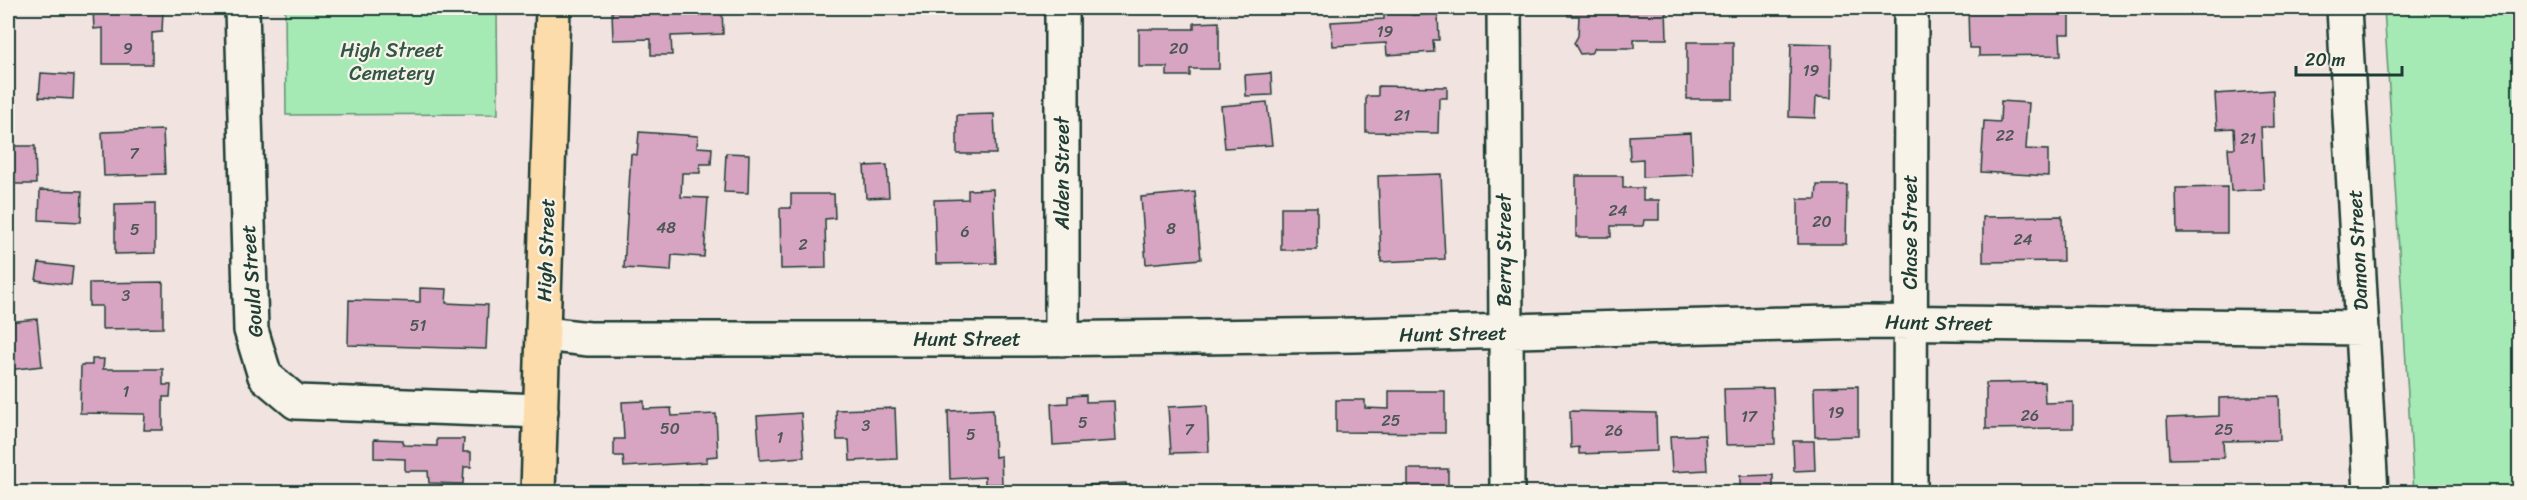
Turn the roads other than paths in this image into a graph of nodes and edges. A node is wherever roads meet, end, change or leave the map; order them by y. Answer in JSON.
{"nodes":[{"id":1,"x":242,"y":8,"type":"edge"},
{"id":2,"x":553,"y":8,"type":"edge"},
{"id":3,"x":1062,"y":8,"type":"edge"},
{"id":4,"x":1504,"y":8,"type":"edge"},
{"id":5,"x":1911,"y":8,"type":"edge"},
{"id":6,"x":2344,"y":8,"type":"edge"},
{"id":7,"x":1910,"y":323,"type":"junction"},
{"id":8,"x":2362,"y":328,"type":"junction"},
{"id":9,"x":1505,"y":333,"type":"junction"},
{"id":10,"x":544,"y":334,"type":"junction"},
{"id":11,"x":1062,"y":339,"type":"junction"},
{"id":12,"x":542,"y":411,"type":"junction"},
{"id":13,"x":538,"y":492,"type":"edge"},
{"id":14,"x":1507,"y":492,"type":"edge"},
{"id":15,"x":1910,"y":492,"type":"edge"},
{"id":16,"x":2371,"y":492,"type":"edge"}],
"edges":[{"from":1,"to":12,"type":"street","name":"Gould Street"},
{"from":2,"to":10,"type":"main road","name":"High Street"},
{"from":3,"to":11,"type":"street","name":"Alden Street"},
{"from":4,"to":9,"type":"street","name":"Berry Street"},
{"from":5,"to":7,"type":"street","name":"Chase Street"},
{"from":6,"to":8,"type":"street","name":"Damon Street"},
{"from":7,"to":8,"type":"street","name":"Hunt Street"},
{"from":7,"to":9,"type":"street","name":"Hunt Street"},
{"from":7,"to":15,"type":"street","name":"Chase Street"},
{"from":8,"to":16,"type":"street","name":"Damon Street"},
{"from":9,"to":11,"type":"street","name":"Hunt Street"},
{"from":9,"to":14,"type":"street","name":"Berry Street"},
{"from":10,"to":11,"type":"street","name":"Hunt Street"},
{"from":10,"to":12,"type":"main road","name":"High Street"},
{"from":12,"to":13,"type":"main road","name":"High Street"}]}
